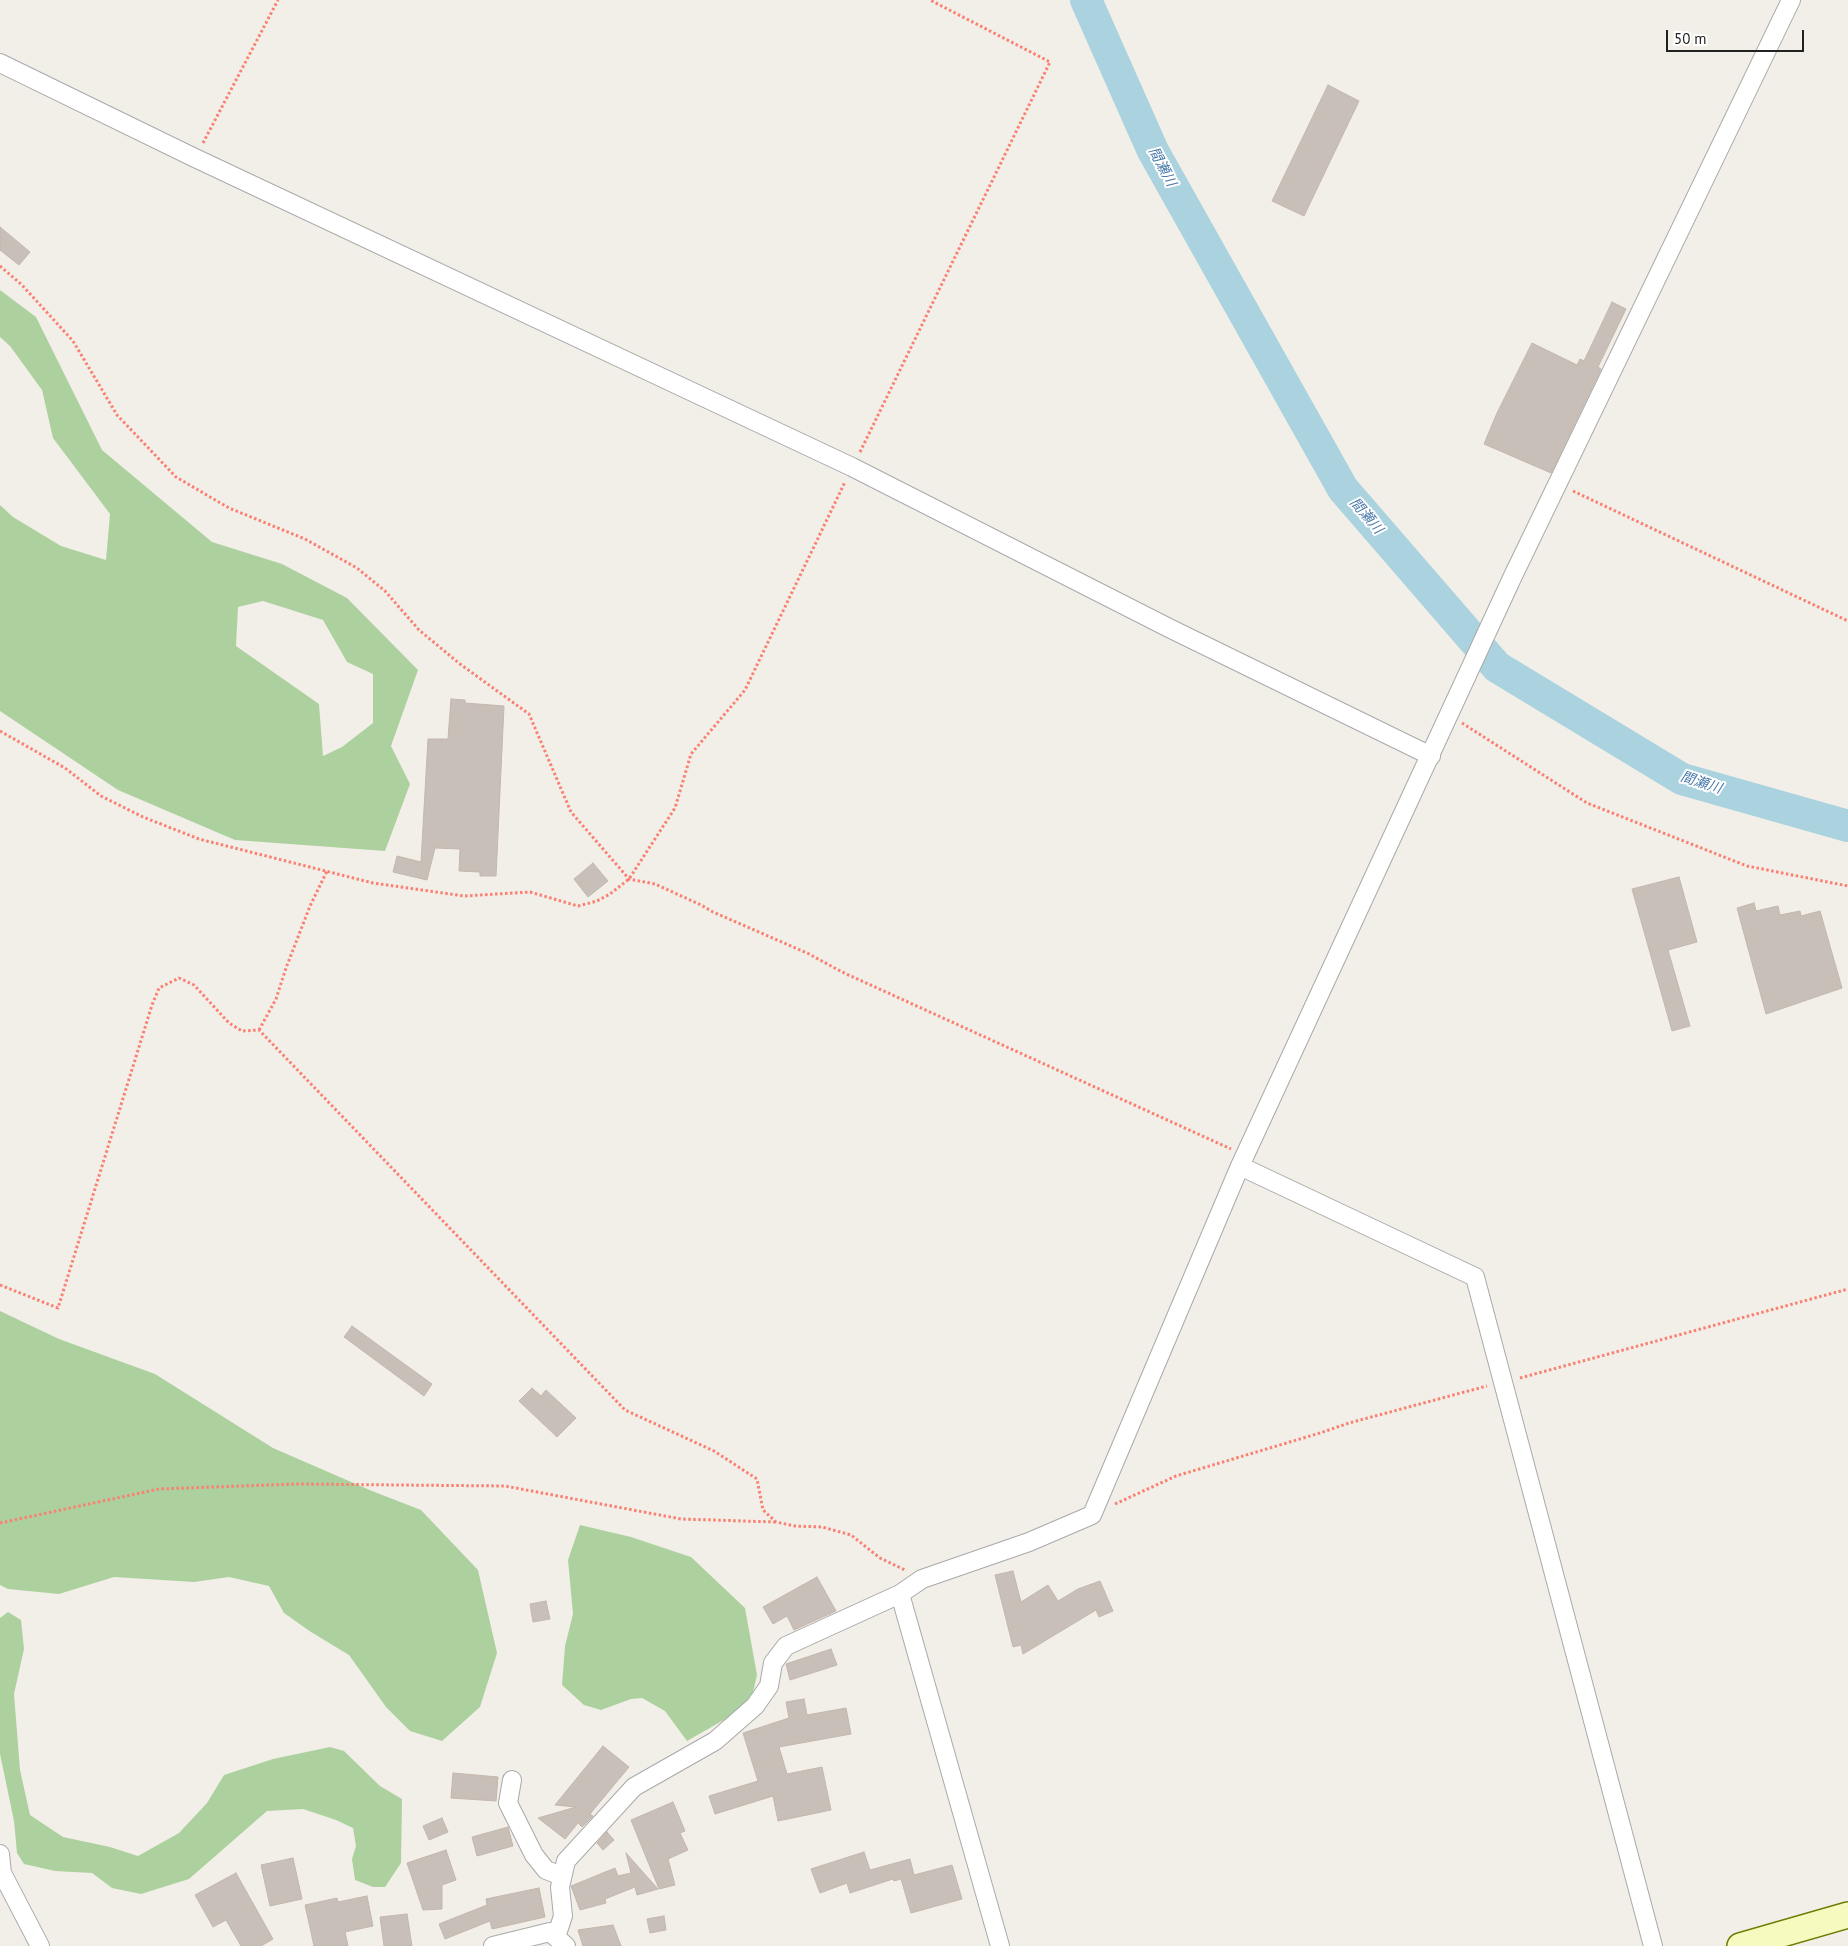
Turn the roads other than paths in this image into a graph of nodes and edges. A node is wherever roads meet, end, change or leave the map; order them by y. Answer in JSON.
{"nodes":[{"id":1,"x":1791,"y":0,"type":"edge"},
{"id":2,"x":0,"y":63,"type":"edge"},
{"id":3,"x":1431,"y":756,"type":"junction"},
{"id":4,"x":1243,"y":1161,"type":"junction"},
{"id":5,"x":900,"y":1594,"type":"junction"},
{"id":6,"x":512,"y":1780,"type":"dead end"},
{"id":7,"x":0,"y":1854,"type":"edge"},
{"id":8,"x":562,"y":1876,"type":"junction"},
{"id":9,"x":1848,"y":1915,"type":"edge"},
{"id":10,"x":561,"y":1942,"type":"edge"},
{"id":11,"x":40,"y":1946,"type":"edge"},
{"id":12,"x":492,"y":1946,"type":"edge"},
{"id":13,"x":1000,"y":1946,"type":"edge"},
{"id":14,"x":1653,"y":1946,"type":"edge"},
{"id":15,"x":1740,"y":1946,"type":"edge"}],
"edges":[{"from":1,"to":3,"type":"street"},
{"from":2,"to":3,"type":"street"},
{"from":3,"to":4,"type":"street"},
{"from":4,"to":5,"type":"street"},
{"from":4,"to":14,"type":"street"},
{"from":5,"to":8,"type":"street"},
{"from":5,"to":13,"type":"street"},
{"from":6,"to":8,"type":"street"},
{"from":7,"to":11,"type":"street"},
{"from":8,"to":10,"type":"street"},
{"from":9,"to":15,"type":"street"},
{"from":10,"to":12,"type":"street"}]}
